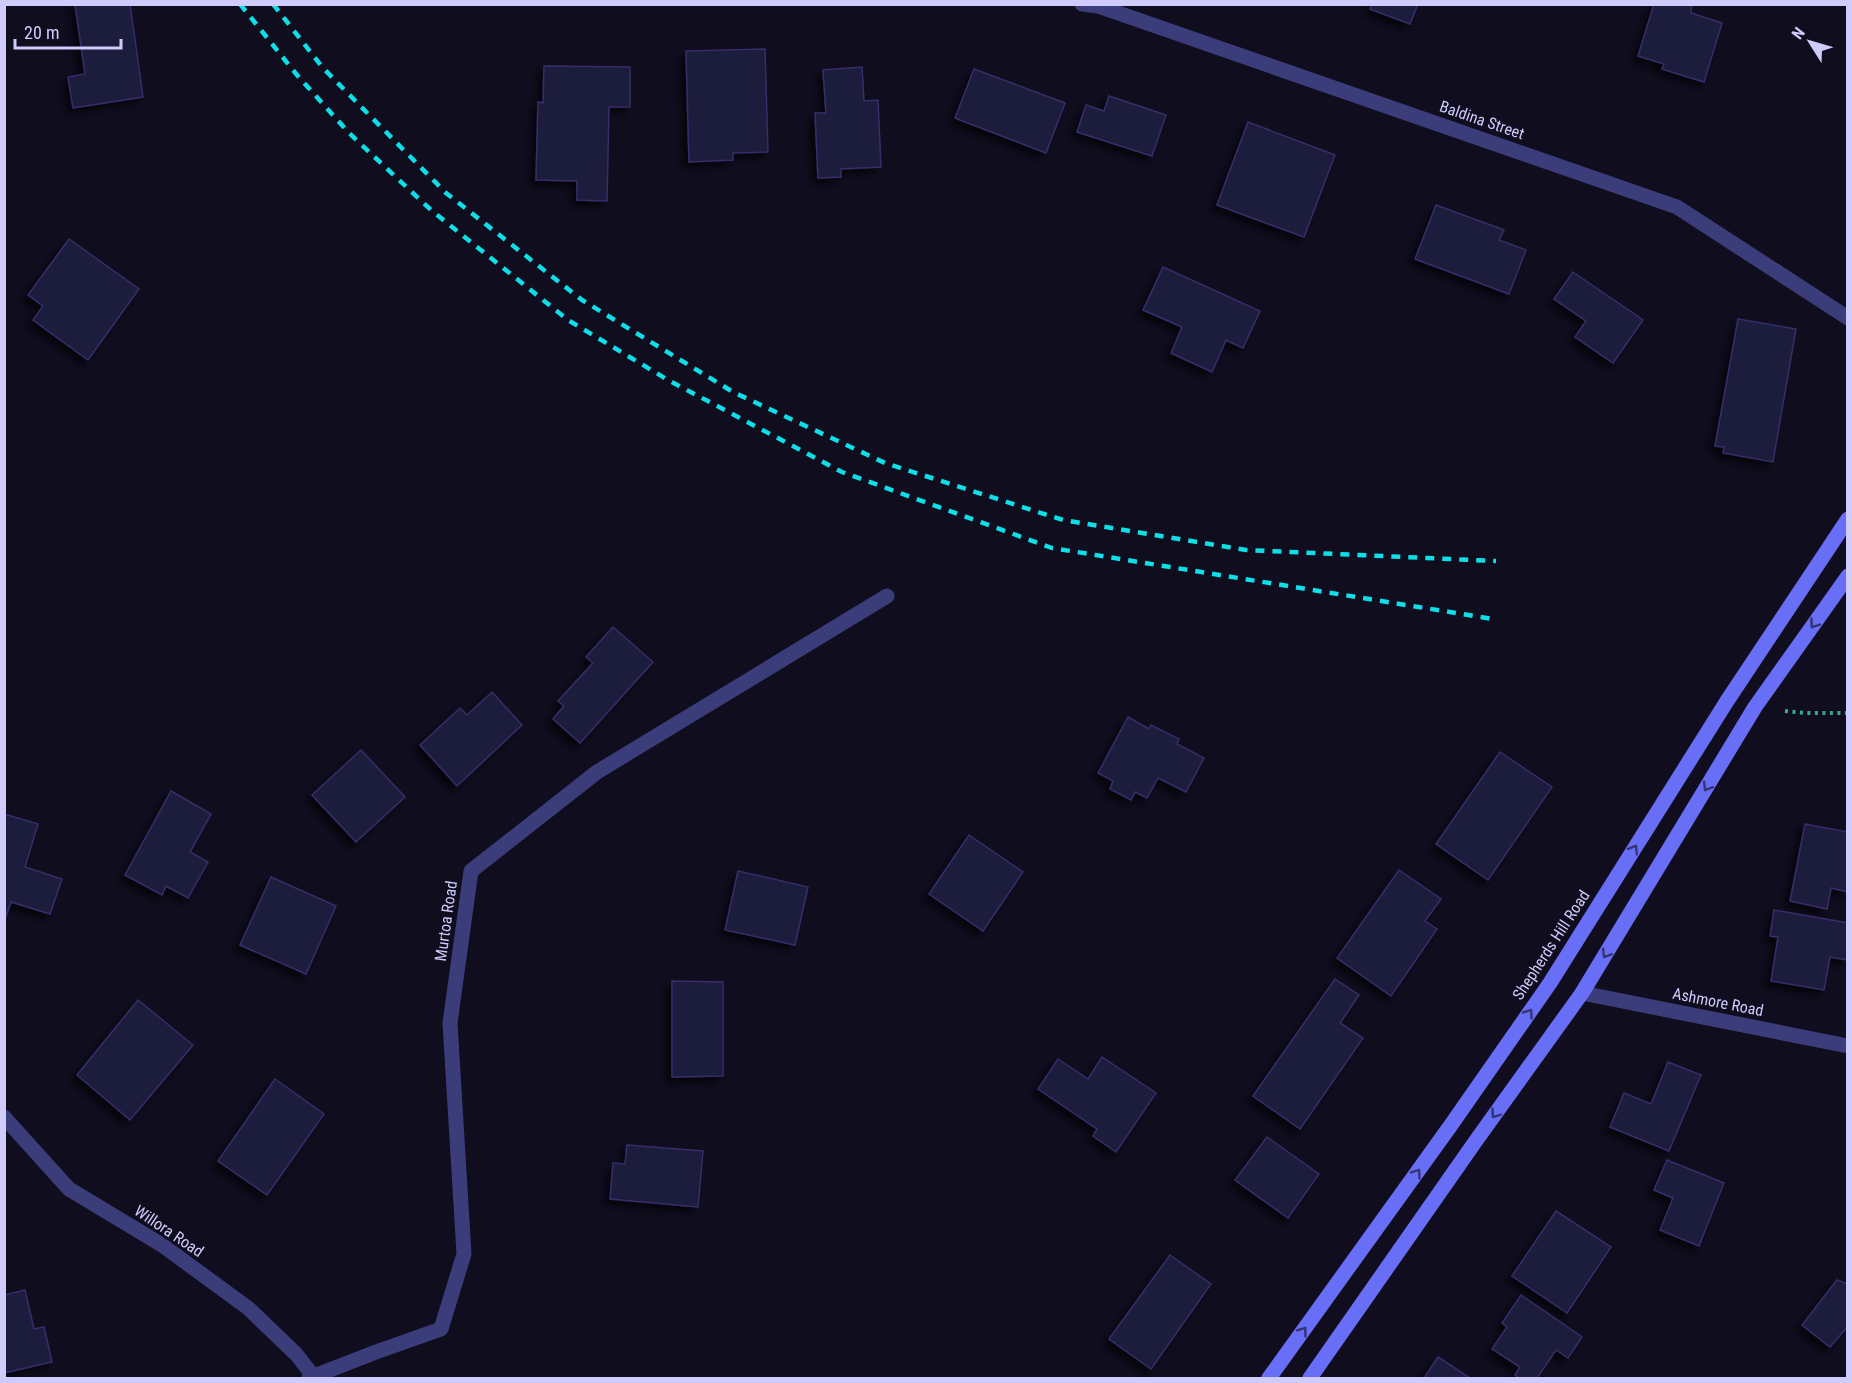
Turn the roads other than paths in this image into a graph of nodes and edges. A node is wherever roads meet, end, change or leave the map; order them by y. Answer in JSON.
{"nodes":[{"id":1,"x":1082,"y":4,"type":"edge"},
{"id":2,"x":1848,"y":318,"type":"edge"},
{"id":3,"x":1848,"y":519,"type":"edge"},
{"id":4,"x":1848,"y":576,"type":"edge"},
{"id":5,"x":887,"y":596,"type":"dead end"},
{"id":6,"x":1582,"y":993,"type":"junction"},
{"id":7,"x":1848,"y":1046,"type":"edge"},
{"id":8,"x":4,"y":1117,"type":"edge"},
{"id":9,"x":311,"y":1378,"type":"edge"},
{"id":10,"x":1269,"y":1378,"type":"edge"},
{"id":11,"x":1310,"y":1378,"type":"edge"}],
"edges":[{"from":1,"to":2,"type":"street","name":"Baldina Street"},
{"from":10,"to":3,"type":"main road","name":"Shepherds Hill Road","one_way":true},
{"from":4,"to":6,"type":"main road","one_way":true},
{"from":5,"to":9,"type":"street","name":"Murtoa Road"},
{"from":6,"to":7,"type":"street","name":"Ashmore Road"},
{"from":6,"to":11,"type":"main road","one_way":true},
{"from":8,"to":9,"type":"street","name":"Willora Road"}]}
